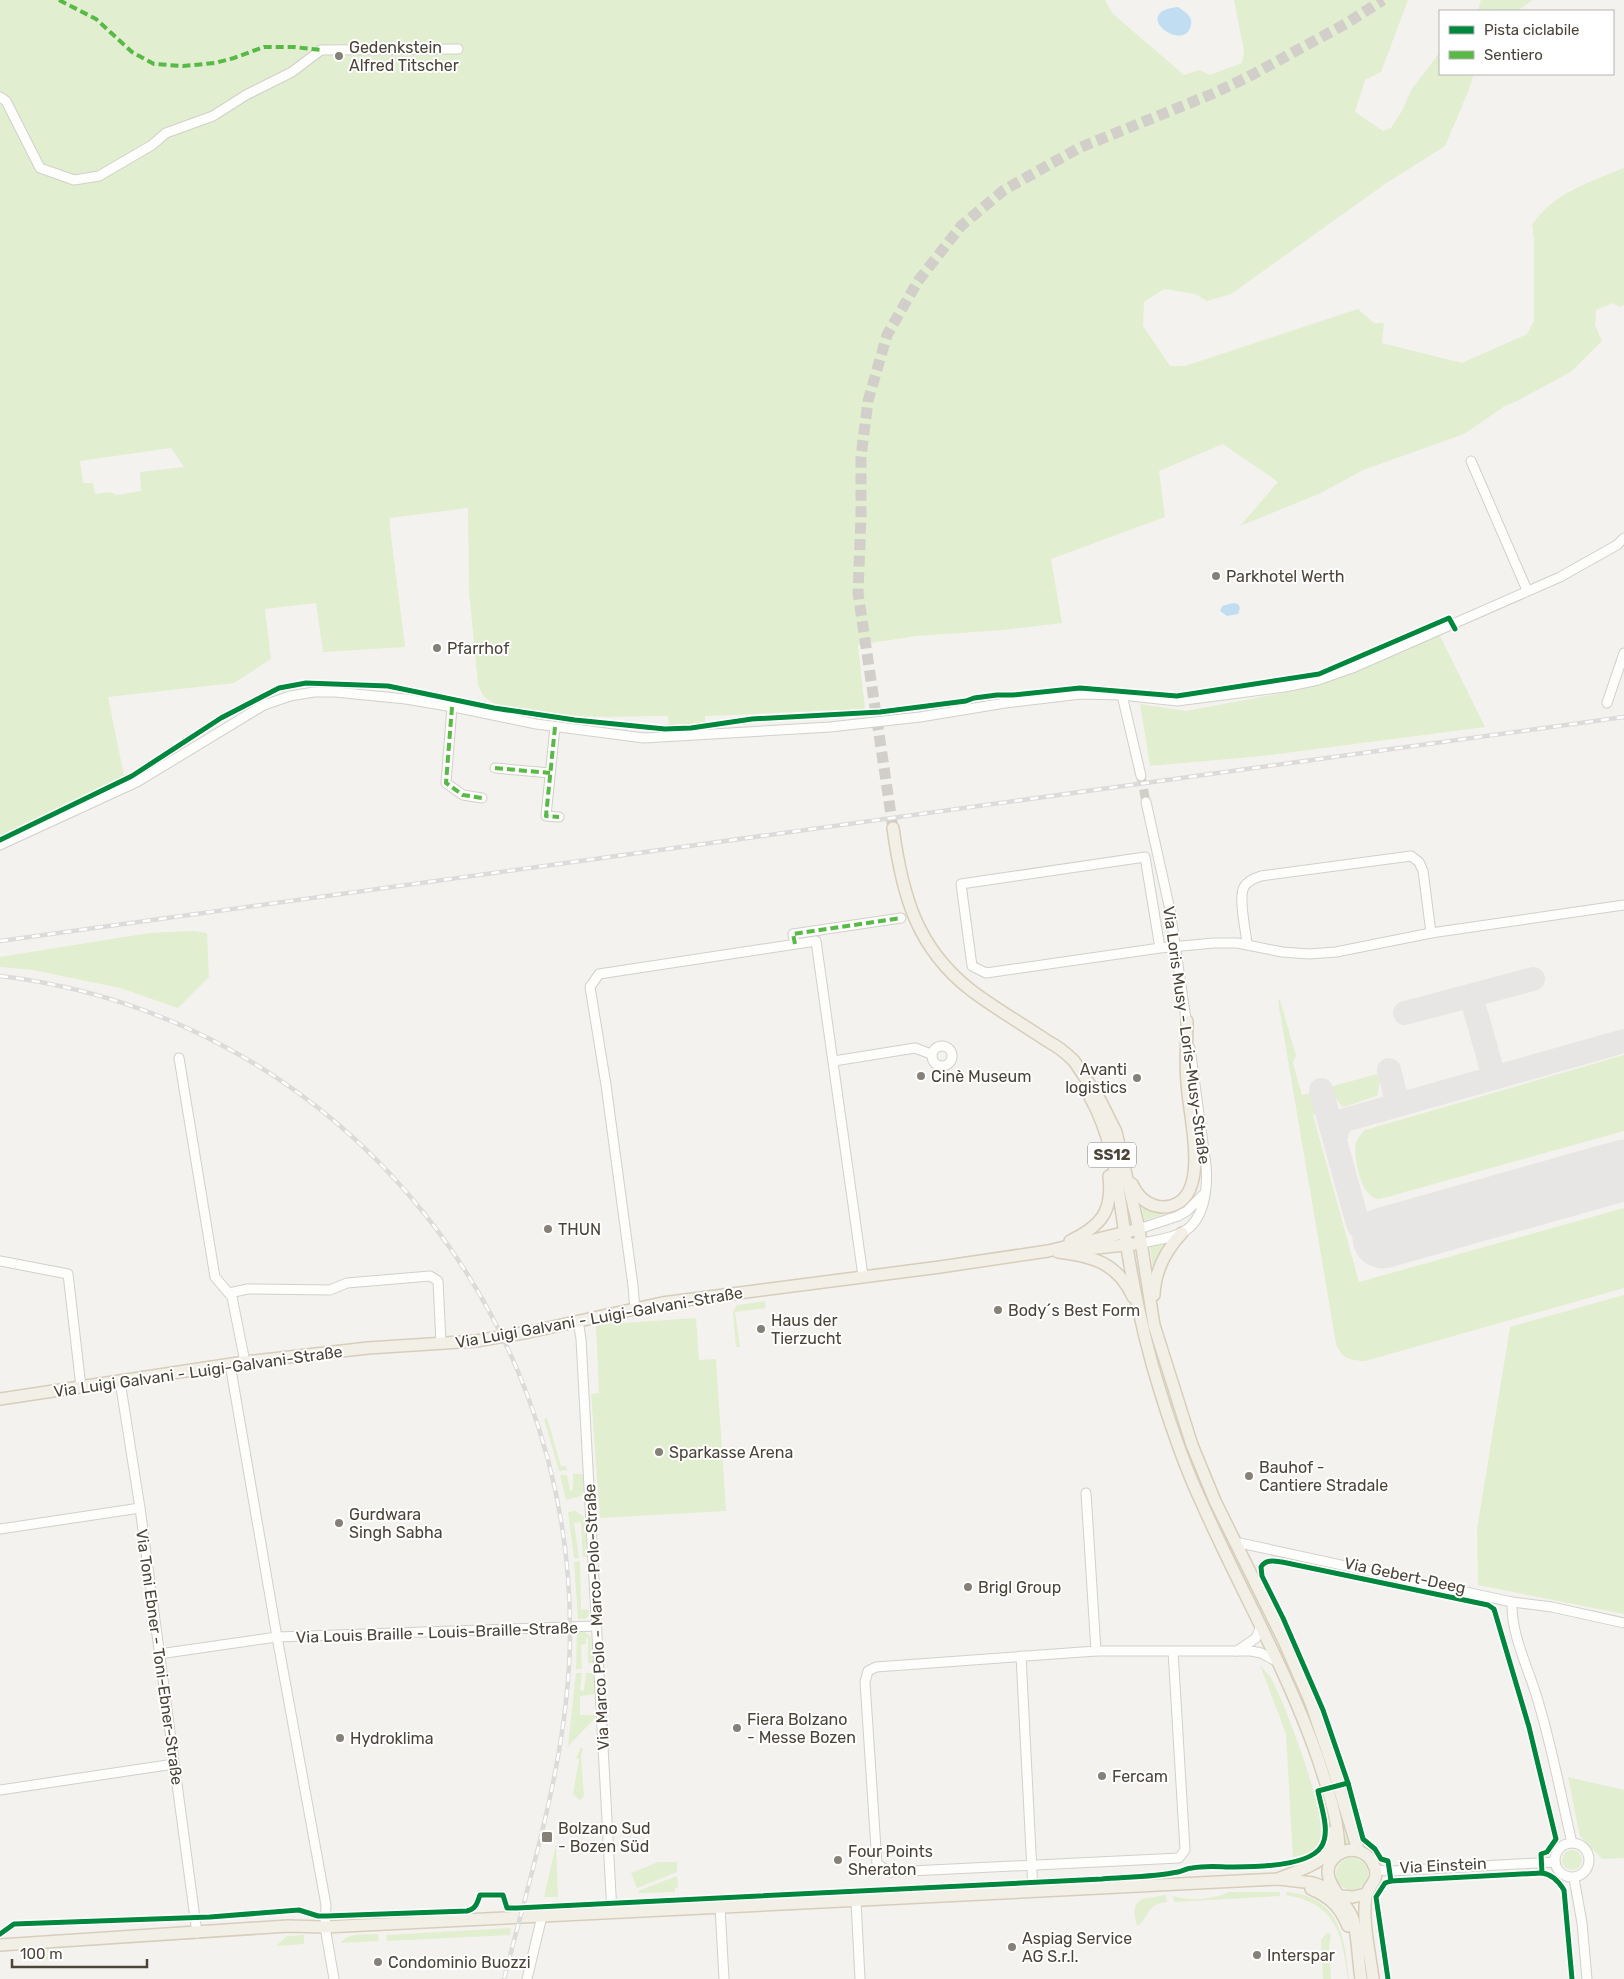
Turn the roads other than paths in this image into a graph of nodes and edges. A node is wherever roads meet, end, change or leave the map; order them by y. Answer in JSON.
{"nodes":[{"id":1,"x":458,"y":49,"type":"dead end"},
{"id":2,"x":0,"y":97,"type":"edge"},
{"id":3,"x":1471,"y":461,"type":"dead end"},
{"id":4,"x":1624,"y":538,"type":"edge"},
{"id":5,"x":1620,"y":548,"type":"edge"},
{"id":6,"x":1527,"y":590,"type":"junction"},
{"id":7,"x":1624,"y":653,"type":"edge"},
{"id":8,"x":1122,"y":695,"type":"junction"},
{"id":9,"x":1607,"y":703,"type":"dead end"},
{"id":10,"x":452,"y":707,"type":"junction"},
{"id":11,"x":555,"y":727,"type":"junction"},
{"id":12,"x":495,"y":768,"type":"dead end"},
{"id":13,"x":550,"y":773,"type":"junction"},
{"id":14,"x":1141,"y":776,"type":"tunnel mouth"},
{"id":15,"x":482,"y":798,"type":"dead end"},
{"id":16,"x":1146,"y":802,"type":"tunnel mouth"},
{"id":17,"x":559,"y":817,"type":"dead end"},
{"id":18,"x":893,"y":828,"type":"tunnel mouth"},
{"id":19,"x":0,"y":845,"type":"edge"},
{"id":20,"x":1624,"y":905,"type":"edge"},
{"id":21,"x":901,"y":918,"type":"dead end"},
{"id":22,"x":1431,"y":934,"type":"junction"},
{"id":23,"x":794,"y":944,"type":"junction"},
{"id":24,"x":1247,"y":944,"type":"junction"},
{"id":25,"x":1176,"y":946,"type":"junction"},
{"id":26,"x":1160,"y":948,"type":"junction"},
{"id":27,"x":1187,"y":1021,"type":"junction"},
{"id":28,"x":1049,"y":1042,"type":"junction"},
{"id":29,"x":931,"y":1054,"type":"dead end"},
{"id":30,"x":179,"y":1058,"type":"dead end"},
{"id":31,"x":834,"y":1062,"type":"junction"},
{"id":32,"x":1082,"y":1083,"type":"junction"},
{"id":33,"x":1120,"y":1146,"type":"junction"},
{"id":34,"x":1206,"y":1192,"type":"junction"},
{"id":35,"x":1139,"y":1229,"type":"junction"},
{"id":36,"x":1182,"y":1233,"type":"junction"},
{"id":37,"x":1126,"y":1239,"type":"junction"},
{"id":38,"x":1142,"y":1243,"type":"junction"},
{"id":39,"x":1048,"y":1251,"type":"junction"},
{"id":40,"x":0,"y":1261,"type":"edge"},
{"id":41,"x":863,"y":1276,"type":"junction"},
{"id":42,"x":229,"y":1293,"type":"junction"},
{"id":43,"x":635,"y":1310,"type":"junction"},
{"id":44,"x":1139,"y":1311,"type":"junction"},
{"id":45,"x":1153,"y":1319,"type":"junction"},
{"id":46,"x":578,"y":1321,"type":"junction"},
{"id":47,"x":441,"y":1343,"type":"junction"},
{"id":48,"x":245,"y":1362,"type":"junction"},
{"id":49,"x":230,"y":1364,"type":"junction"},
{"id":50,"x":120,"y":1382,"type":"junction"},
{"id":51,"x":81,"y":1387,"type":"junction"},
{"id":52,"x":0,"y":1398,"type":"edge"},
{"id":53,"x":1086,"y":1493,"type":"dead end"},
{"id":54,"x":140,"y":1508,"type":"junction"},
{"id":55,"x":0,"y":1529,"type":"edge"},
{"id":56,"x":1236,"y":1545,"type":"junction"},
{"id":57,"x":1512,"y":1602,"type":"junction"},
{"id":58,"x":1624,"y":1623,"type":"edge"},
{"id":59,"x":596,"y":1626,"type":"junction"},
{"id":60,"x":1260,"y":1626,"type":"junction"},
{"id":61,"x":277,"y":1637,"type":"junction"},
{"id":62,"x":1096,"y":1651,"type":"junction"},
{"id":63,"x":1174,"y":1651,"type":"junction"},
{"id":64,"x":1236,"y":1651,"type":"junction"},
{"id":65,"x":159,"y":1654,"type":"junction"},
{"id":66,"x":1021,"y":1656,"type":"junction"},
{"id":67,"x":1278,"y":1662,"type":"junction"},
{"id":68,"x":174,"y":1764,"type":"junction"},
{"id":69,"x":1325,"y":1780,"type":"junction"},
{"id":70,"x":0,"y":1790,"type":"edge"},
{"id":71,"x":1572,"y":1843,"type":"junction"},
{"id":72,"x":1358,"y":1850,"type":"junction"},
{"id":73,"x":1335,"y":1857,"type":"junction"},
{"id":74,"x":1555,"y":1862,"type":"junction"},
{"id":75,"x":1032,"y":1865,"type":"junction"},
{"id":76,"x":1376,"y":1870,"type":"junction"},
{"id":77,"x":1574,"y":1878,"type":"junction"},
{"id":78,"x":1279,"y":1879,"type":"junction"},
{"id":79,"x":1033,"y":1891,"type":"junction"},
{"id":80,"x":1337,"y":1893,"type":"junction"},
{"id":81,"x":1366,"y":1894,"type":"junction"},
{"id":82,"x":856,"y":1901,"type":"junction"},
{"id":83,"x":720,"y":1907,"type":"junction"},
{"id":84,"x":612,"y":1914,"type":"junction"},
{"id":85,"x":542,"y":1916,"type":"junction"},
{"id":86,"x":325,"y":1926,"type":"junction"},
{"id":87,"x":197,"y":1933,"type":"junction"},
{"id":88,"x":0,"y":1945,"type":"edge"},
{"id":89,"x":1357,"y":1948,"type":"junction"},
{"id":90,"x":334,"y":1979,"type":"edge"},
{"id":91,"x":527,"y":1979,"type":"edge"},
{"id":92,"x":724,"y":1979,"type":"edge"},
{"id":93,"x":860,"y":1979,"type":"edge"},
{"id":94,"x":1361,"y":1979,"type":"edge"},
{"id":95,"x":1373,"y":1979,"type":"edge"},
{"id":96,"x":1587,"y":1979,"type":"edge"}],
"edges":[{"from":1,"to":2,"type":"street"},
{"from":3,"to":6,"type":"street"},
{"from":4,"to":5,"type":"street"},
{"from":5,"to":6,"type":"street"},
{"from":6,"to":8,"type":"street"},
{"from":7,"to":9,"type":"street"},
{"from":8,"to":11,"type":"street"},
{"from":8,"to":14,"type":"street"},
{"from":10,"to":11,"type":"street"},
{"from":10,"to":15,"type":"street"},
{"from":10,"to":19,"type":"street"},
{"from":11,"to":13,"type":"street"},
{"from":12,"to":13,"type":"street"},
{"from":13,"to":17,"type":"street"},
{"from":16,"to":25,"type":"street","name":"Via Loris Musy - Loris-Musy-Straße"},
{"from":18,"to":28,"type":"main road","number":"SS12"},
{"from":20,"to":22,"type":"street"},
{"from":21,"to":23,"type":"street"},
{"from":22,"to":24,"type":"street"},
{"from":22,"to":24,"type":"street"},
{"from":23,"to":31,"type":"street"},
{"from":23,"to":43,"type":"street"},
{"from":24,"to":25,"type":"street"},
{"from":25,"to":26,"type":"street"},
{"from":25,"to":27,"type":"street","name":"Via Loris Musy - Loris-Musy-Straße"},
{"from":26,"to":26,"type":"street"},
{"from":27,"to":33,"type":"main road"},
{"from":27,"to":34,"type":"street","name":"Via Loris Musy - Loris-Musy-Straße"},
{"from":28,"to":32,"type":"main road","number":"SS12"},
{"from":28,"to":33,"type":"main road","number":"SS12"},
{"from":29,"to":31,"type":"street"},
{"from":30,"to":42,"type":"street"},
{"from":31,"to":41,"type":"street"},
{"from":32,"to":37,"type":"main road","number":"SS12"},
{"from":32,"to":39,"type":"main road"},
{"from":33,"to":35,"type":"main road"},
{"from":34,"to":35,"type":"street"},
{"from":34,"to":36,"type":"street"},
{"from":35,"to":37,"type":"main road"},
{"from":35,"to":38,"type":"main road"},
{"from":36,"to":38,"type":"street"},
{"from":36,"to":45,"type":"main road"},
{"from":37,"to":38,"type":"main road"},
{"from":37,"to":39,"type":"main road"},
{"from":37,"to":44,"type":"main road"},
{"from":38,"to":45,"type":"main road"},
{"from":39,"to":41,"type":"main road","name":"Via Luigi Galvani - Luigi-Galvani-Straße"},
{"from":39,"to":44,"type":"main road"},
{"from":40,"to":51,"type":"street"},
{"from":41,"to":43,"type":"main road","name":"Via Luigi Galvani - Luigi-Galvani-Straße"},
{"from":42,"to":47,"type":"street"},
{"from":42,"to":48,"type":"street"},
{"from":43,"to":46,"type":"main road","name":"Via Luigi Galvani - Luigi-Galvani-Straße"},
{"from":44,"to":60,"type":"main road"},
{"from":45,"to":56,"type":"main road"},
{"from":46,"to":47,"type":"main road","name":"Via Luigi Galvani - Luigi-Galvani-Straße"},
{"from":46,"to":59,"type":"street","name":"Via Marco Polo - Marco-Polo-Straße"},
{"from":47,"to":48,"type":"main road","name":"Via Luigi Galvani - Luigi-Galvani-Straße"},
{"from":48,"to":49,"type":"main road","name":"Via Luigi Galvani - Luigi-Galvani-Straße"},
{"from":49,"to":50,"type":"main road","name":"Via Luigi Galvani - Luigi-Galvani-Straße"},
{"from":49,"to":61,"type":"street"},
{"from":50,"to":51,"type":"main road","name":"Via Luigi Galvani - Luigi-Galvani-Straße"},
{"from":50,"to":54,"type":"street","name":"Via Toni Ebner - Toni-Ebner-Straße"},
{"from":51,"to":52,"type":"main road","name":"Via Luigi Galvani - Luigi-Galvani-Straße"},
{"from":53,"to":62,"type":"street"},
{"from":54,"to":55,"type":"street"},
{"from":54,"to":65,"type":"street","name":"Via Toni Ebner - Toni-Ebner-Straße"},
{"from":56,"to":57,"type":"street"},
{"from":56,"to":72,"type":"main road"},
{"from":57,"to":58,"type":"street"},
{"from":57,"to":71,"type":"street"},
{"from":59,"to":61,"type":"street","name":"Via Louis Braille - Louis-Braille-Straße"},
{"from":59,"to":84,"type":"street","name":"Via Marco Polo - Marco-Polo-Straße"},
{"from":60,"to":64,"type":"street"},
{"from":60,"to":67,"type":"main road"},
{"from":61,"to":65,"type":"street","name":"Via Louis Braille - Louis-Braille-Straße"},
{"from":61,"to":86,"type":"street"},
{"from":62,"to":63,"type":"street"},
{"from":62,"to":66,"type":"street"},
{"from":63,"to":64,"type":"street"},
{"from":63,"to":75,"type":"street"},
{"from":64,"to":67,"type":"street"},
{"from":65,"to":68,"type":"street","name":"Via Toni Ebner - Toni-Ebner-Straße"},
{"from":66,"to":75,"type":"street"},
{"from":66,"to":75,"type":"street"},
{"from":67,"to":69,"type":"main road"},
{"from":68,"to":70,"type":"street"},
{"from":68,"to":87,"type":"street","name":"Via Toni Ebner - Toni-Ebner-Straße"},
{"from":69,"to":73,"type":"main road"},
{"from":69,"to":78,"type":"main road"},
{"from":71,"to":74,"type":"street"},
{"from":71,"to":77,"type":"street"},
{"from":72,"to":73,"type":"main road"},
{"from":72,"to":76,"type":"main road"},
{"from":73,"to":78,"type":"main road"},
{"from":73,"to":80,"type":"main road"},
{"from":74,"to":76,"type":"street"},
{"from":74,"to":77,"type":"street"},
{"from":75,"to":79,"type":"street"},
{"from":76,"to":81,"type":"main road"},
{"from":77,"to":96,"type":"street"},
{"from":78,"to":79,"type":"main road"},
{"from":78,"to":80,"type":"main road"},
{"from":78,"to":89,"type":"main road"},
{"from":79,"to":82,"type":"main road"},
{"from":80,"to":81,"type":"main road"},
{"from":80,"to":89,"type":"main road"},
{"from":81,"to":95,"type":"main road"},
{"from":82,"to":83,"type":"main road"},
{"from":82,"to":93,"type":"street"},
{"from":83,"to":84,"type":"main road"},
{"from":83,"to":92,"type":"street"},
{"from":84,"to":85,"type":"main road"},
{"from":85,"to":86,"type":"main road"},
{"from":85,"to":91,"type":"street"},
{"from":86,"to":87,"type":"main road"},
{"from":86,"to":90,"type":"street"},
{"from":87,"to":88,"type":"main road"},
{"from":89,"to":94,"type":"main road"}]}
